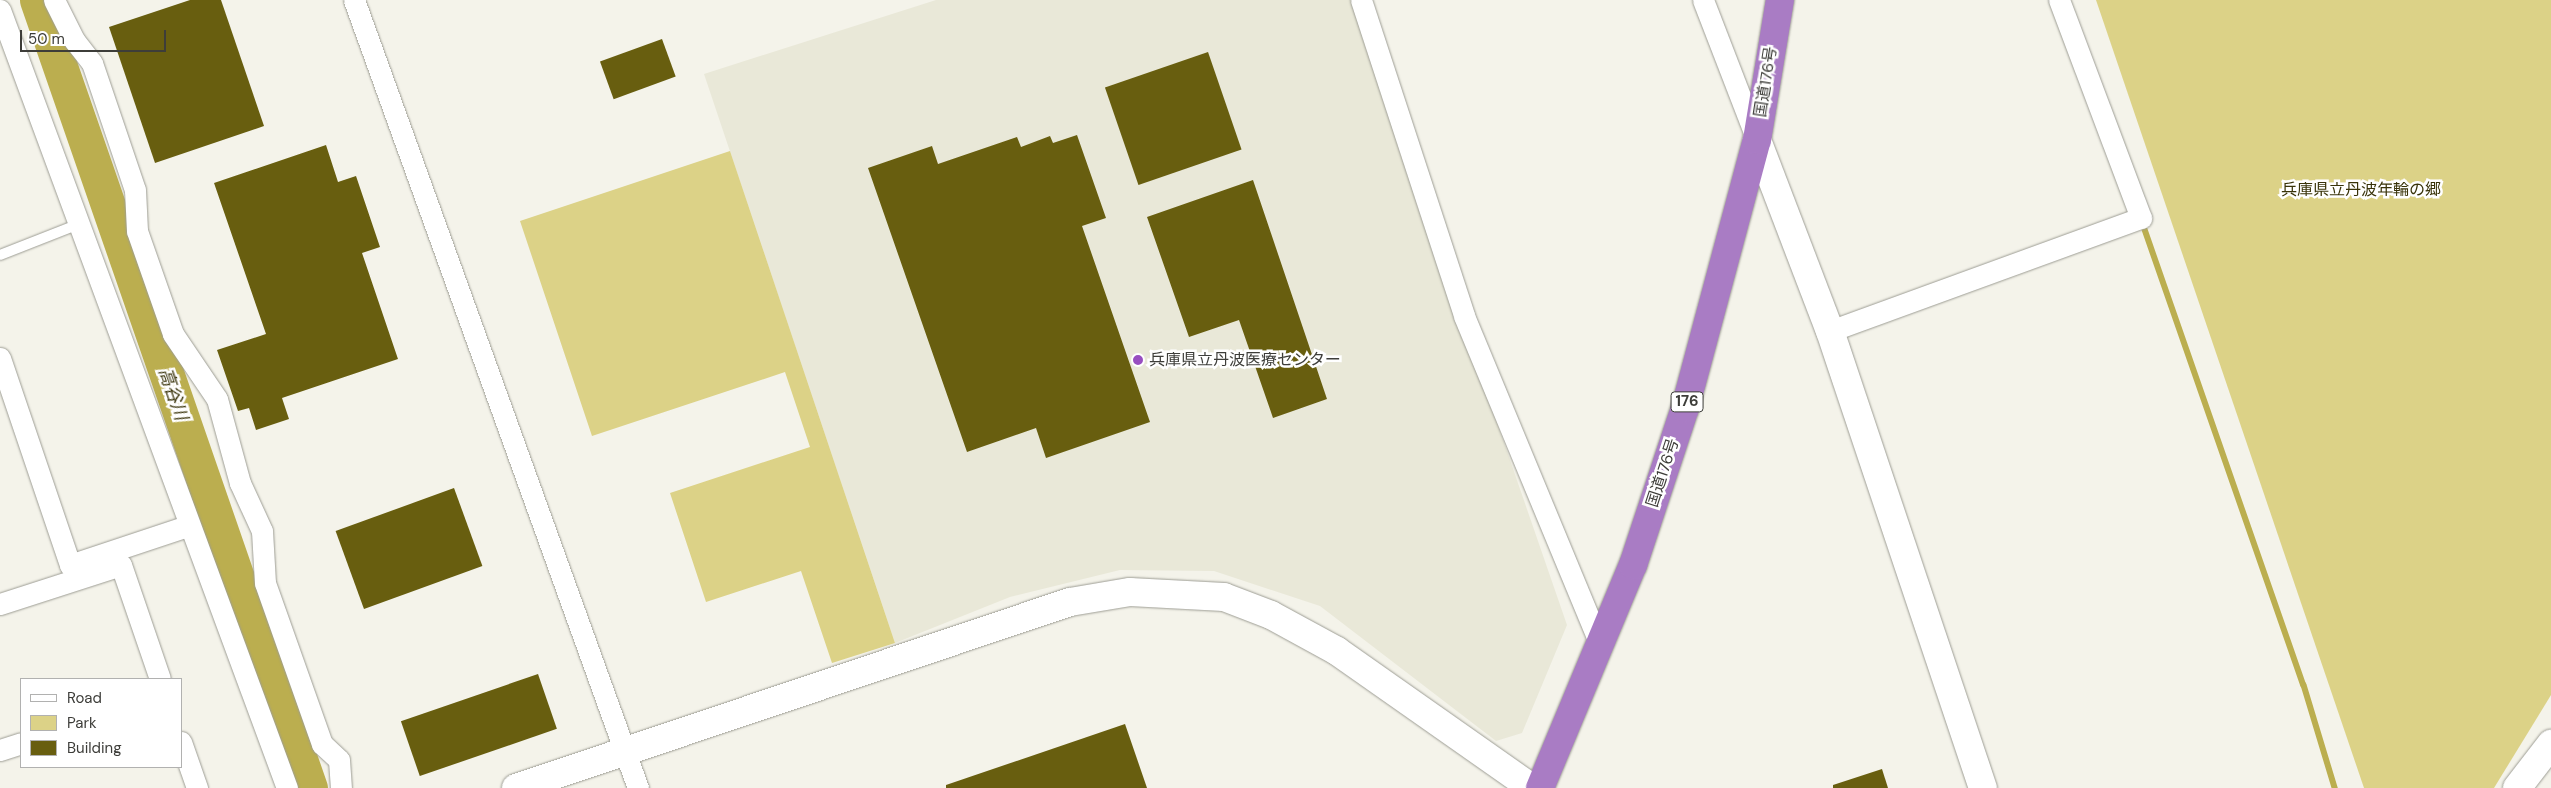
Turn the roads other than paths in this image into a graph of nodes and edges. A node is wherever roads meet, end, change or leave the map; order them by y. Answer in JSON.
{"nodes":[{"id":1,"x":54,"y":0,"type":"edge"},
{"id":2,"x":354,"y":0,"type":"edge"},
{"id":3,"x":1361,"y":0,"type":"edge"},
{"id":4,"x":1703,"y":0,"type":"edge"},
{"id":5,"x":1780,"y":0,"type":"edge"},
{"id":6,"x":2059,"y":0,"type":"edge"},
{"id":7,"x":0,"y":10,"type":"edge"},
{"id":8,"x":1757,"y":140,"type":"junction"},
{"id":9,"x":78,"y":224,"type":"junction"},
{"id":10,"x":0,"y":255,"type":"edge"},
{"id":11,"x":1830,"y":331,"type":"junction"},
{"id":12,"x":0,"y":358,"type":"edge"},
{"id":13,"x":190,"y":525,"type":"junction"},
{"id":14,"x":0,"y":604,"type":"edge"},
{"id":15,"x":1600,"y":645,"type":"junction"},
{"id":16,"x":160,"y":678,"type":"edge"},
{"id":17,"x":20,"y":743,"type":"edge"},
{"id":18,"x":2551,"y":744,"type":"edge"},
{"id":19,"x":182,"y":745,"type":"edge"},
{"id":20,"x":0,"y":750,"type":"edge"},
{"id":21,"x":625,"y":750,"type":"junction"},
{"id":22,"x":197,"y":788,"type":"edge"},
{"id":23,"x":287,"y":788,"type":"edge"},
{"id":24,"x":341,"y":788,"type":"edge"},
{"id":25,"x":516,"y":788,"type":"edge"},
{"id":26,"x":638,"y":788,"type":"edge"},
{"id":27,"x":1532,"y":788,"type":"edge"},
{"id":28,"x":1540,"y":788,"type":"edge"},
{"id":29,"x":1983,"y":788,"type":"edge"},
{"id":30,"x":2517,"y":788,"type":"edge"}],
"edges":[{"from":1,"to":24,"type":"street"},
{"from":2,"to":21,"type":"street"},
{"from":3,"to":15,"type":"street"},
{"from":4,"to":8,"type":"street"},
{"from":5,"to":8,"type":"highway","name":"国道176号","number":"176"},
{"from":6,"to":11,"type":"street"},
{"from":7,"to":9,"type":"street"},
{"from":8,"to":11,"type":"street"},
{"from":8,"to":15,"type":"highway","name":"国道176号","number":"176"},
{"from":9,"to":10,"type":"lane"},
{"from":9,"to":13,"type":"street"},
{"from":11,"to":29,"type":"street"},
{"from":12,"to":13,"type":"street"},
{"from":13,"to":23,"type":"street"},
{"from":14,"to":16,"type":"street"},
{"from":15,"to":28,"type":"highway","name":"国道176号","number":"176"},
{"from":17,"to":20,"type":"street"},
{"from":18,"to":30,"type":"street"},
{"from":19,"to":22,"type":"street"},
{"from":21,"to":25,"type":"street"},
{"from":21,"to":26,"type":"street"},
{"from":21,"to":27,"type":"street"}]}
